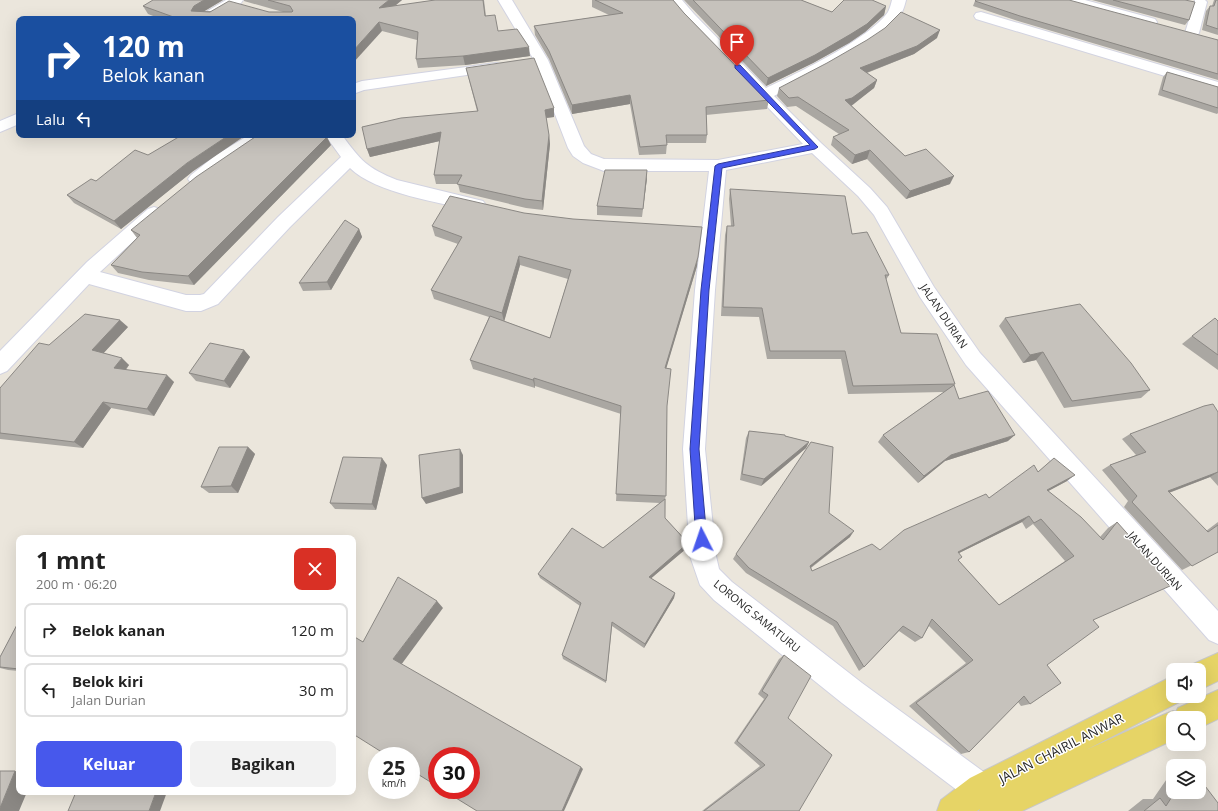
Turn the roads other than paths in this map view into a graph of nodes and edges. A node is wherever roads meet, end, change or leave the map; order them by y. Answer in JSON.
{"nodes":[{"id":1,"x":505,"y":0,"type":"edge"},
{"id":2,"x":674,"y":0,"type":"edge"},
{"id":3,"x":899,"y":0,"type":"edge"},
{"id":4,"x":1070,"y":0,"type":"edge"},
{"id":5,"x":1200,"y":2,"type":"dead end"},
{"id":6,"x":238,"y":3,"type":"edge"},
{"id":7,"x":210,"y":16,"type":"edge"},
{"id":8,"x":981,"y":16,"type":"dead end"},
{"id":9,"x":1162,"y":25,"type":"edge"},
{"id":10,"x":1177,"y":29,"type":"edge"},
{"id":11,"x":541,"y":60,"type":"junction"},
{"id":12,"x":525,"y":62,"type":"edge"},
{"id":13,"x":510,"y":65,"type":"edge"},
{"id":14,"x":1218,"y":87,"type":"edge"},
{"id":15,"x":356,"y":88,"type":"edge"},
{"id":16,"x":765,"y":94,"type":"junction"},
{"id":17,"x":16,"y":119,"type":"edge"},
{"id":18,"x":0,"y":127,"type":"edge"},
{"id":19,"x":256,"y":138,"type":"edge"},
{"id":20,"x":335,"y":138,"type":"edge"},
{"id":21,"x":815,"y":147,"type":"junction"},
{"id":22,"x":350,"y":158,"type":"junction"},
{"id":23,"x":718,"y":166,"type":"junction"},
{"id":24,"x":184,"y":189,"type":"edge"},
{"id":25,"x":166,"y":204,"type":"edge"},
{"id":26,"x":490,"y":208,"type":"edge"},
{"id":27,"x":86,"y":276,"type":"junction"},
{"id":28,"x":0,"y":365,"type":"edge"},
{"id":29,"x":1218,"y":631,"type":"edge"},
{"id":30,"x":1218,"y":667,"type":"edge"},
{"id":31,"x":1206,"y":673,"type":"edge"},
{"id":32,"x":1166,"y":694,"type":"edge"},
{"id":33,"x":1218,"y":704,"type":"edge"},
{"id":34,"x":1203,"y":711,"type":"edge"},
{"id":35,"x":1166,"y":728,"type":"edge"},
{"id":36,"x":988,"y":800,"type":"edge"},
{"id":37,"x":952,"y":811,"type":"edge"}],
"edges":[{"from":1,"to":11,"type":"street"},
{"from":2,"to":16,"type":"street","name":"JALAN DURIAN"},
{"from":3,"to":16,"type":"street"},
{"from":4,"to":9,"type":"street"},
{"from":5,"to":10,"type":"street"},
{"from":6,"to":7,"type":"street"},
{"from":8,"to":14,"type":"street"},
{"from":11,"to":12,"type":"street"},
{"from":11,"to":23,"type":"street"},
{"from":13,"to":15,"type":"street"},
{"from":16,"to":21,"type":"street","name":"JALAN DURIAN"},
{"from":17,"to":18,"type":"street"},
{"from":19,"to":24,"type":"street"},
{"from":20,"to":22,"type":"street"},
{"from":21,"to":23,"type":"street"},
{"from":21,"to":29,"type":"street","name":"JALAN DURIAN"},
{"from":22,"to":26,"type":"street"},
{"from":22,"to":27,"type":"street"},
{"from":23,"to":36,"type":"street","name":"LORONG SAMATURU"},
{"from":25,"to":27,"type":"street"},
{"from":27,"to":28,"type":"street"},
{"from":30,"to":31,"type":"main road"},
{"from":32,"to":36,"type":"main road","name":"JALAN CHAIRIL ANWAR"},
{"from":33,"to":34,"type":"main road"},
{"from":35,"to":36,"type":"main road","name":"JALAN CHAIRIL ANWAR"},
{"from":36,"to":37,"type":"main road","name":"JALAN CHAIRIL ANWAR"}]}
